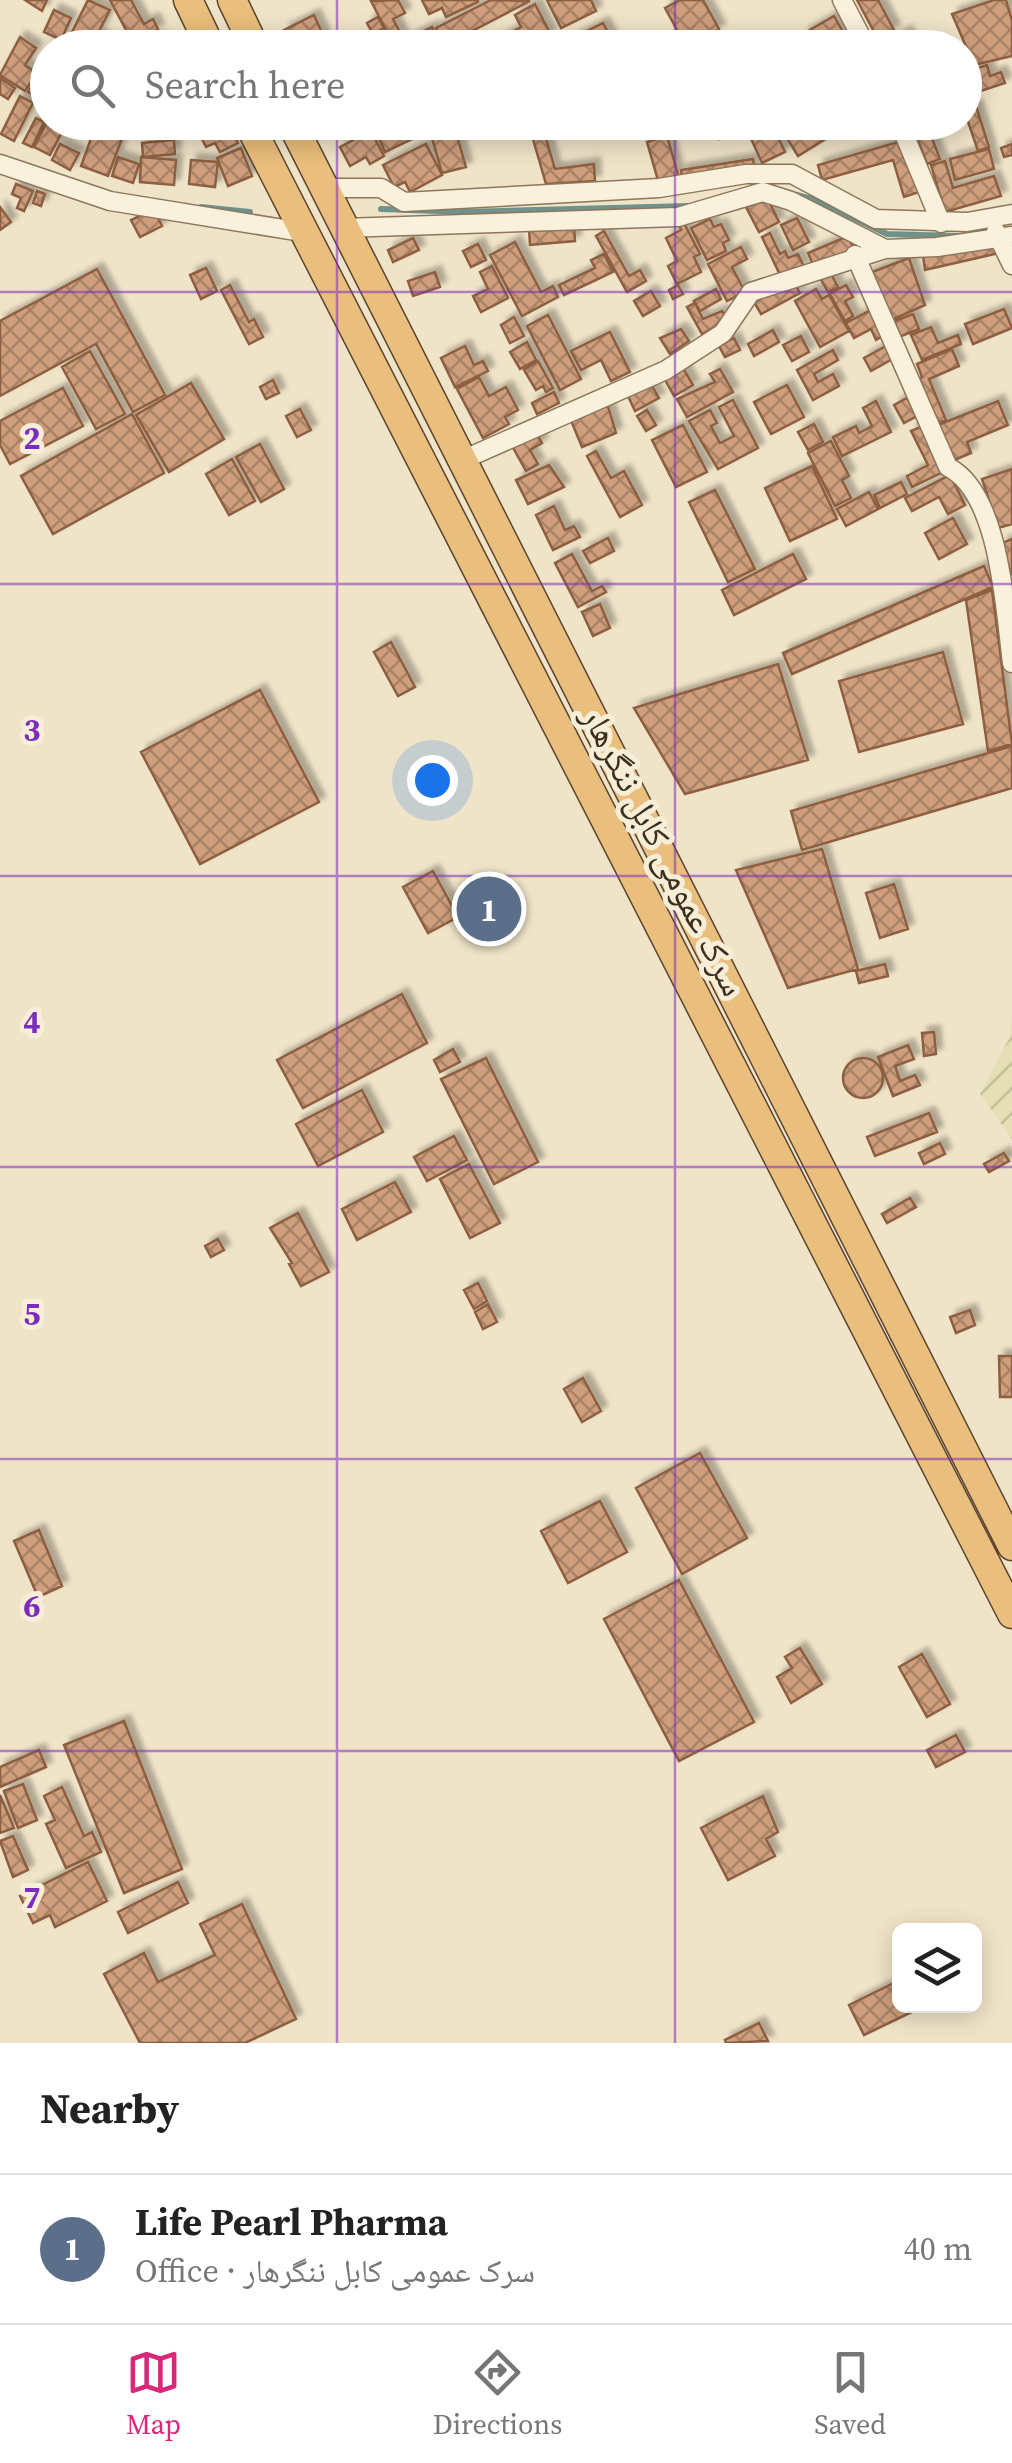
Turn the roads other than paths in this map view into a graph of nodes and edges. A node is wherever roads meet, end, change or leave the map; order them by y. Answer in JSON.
{"nodes":[{"id":1,"x":188,"y":0,"type":"edge"},
{"id":2,"x":232,"y":0,"type":"edge"},
{"id":3,"x":842,"y":0,"type":"edge"},
{"id":4,"x":202,"y":30,"type":"edge"},
{"id":5,"x":246,"y":30,"type":"edge"},
{"id":6,"x":858,"y":30,"type":"edge"},
{"id":7,"x":257,"y":140,"type":"edge"},
{"id":8,"x":301,"y":140,"type":"edge"},
{"id":9,"x":906,"y":140,"type":"edge"},
{"id":10,"x":0,"y":164,"type":"edge"},
{"id":11,"x":324,"y":188,"type":"junction"},
{"id":12,"x":1012,"y":214,"type":"edge"},
{"id":13,"x":941,"y":223,"type":"junction"},
{"id":14,"x":343,"y":228,"type":"junction"},
{"id":15,"x":998,"y":229,"type":"edge"},
{"id":16,"x":302,"y":232,"type":"junction"},
{"id":17,"x":886,"y":249,"type":"junction"},
{"id":18,"x":855,"y":256,"type":"junction"},
{"id":19,"x":1012,"y":265,"type":"edge"},
{"id":20,"x":460,"y":461,"type":"junction"},
{"id":21,"x":1012,"y":663,"type":"edge"},
{"id":22,"x":667,"y":870,"type":"junction"},
{"id":23,"x":639,"y":886,"type":"junction"},
{"id":24,"x":896,"y":1320,"type":"junction"},
{"id":25,"x":869,"y":1334,"type":"junction"},
{"id":26,"x":1012,"y":1546,"type":"edge"},
{"id":27,"x":1012,"y":1614,"type":"edge"}],
"edges":[{"from":1,"to":4,"type":"highway"},
{"from":2,"to":5,"type":"highway"},
{"from":3,"to":6,"type":"street"},
{"from":7,"to":16,"type":"highway","name":"سرک عمومی کابل ننگرهار"},
{"from":8,"to":11,"type":"highway","name":"سرک عمومی کابل ننگرهار"},
{"from":9,"to":13,"type":"street"},
{"from":10,"to":16,"type":"street"},
{"from":11,"to":13,"type":"street"},
{"from":11,"to":14,"type":"highway","name":"سرک عمومی کابل ننگرهار"},
{"from":12,"to":15,"type":"street"},
{"from":13,"to":15,"type":"street"},
{"from":14,"to":17,"type":"street"},
{"from":14,"to":20,"type":"highway","name":"سرک عمومی کابل ننگرهار"},
{"from":15,"to":17,"type":"street"},
{"from":15,"to":19,"type":"street"},
{"from":16,"to":23,"type":"highway","name":"سرک عمومی کابل ننگرهار"},
{"from":17,"to":18,"type":"street"},
{"from":18,"to":20,"type":"street"},
{"from":18,"to":21,"type":"street"},
{"from":20,"to":22,"type":"highway","name":"سرک عمومی کابل ننگرهار"},
{"from":22,"to":23,"type":"highway"},
{"from":22,"to":24,"type":"highway","name":"سرک عمومی کابل ننگرهار"},
{"from":23,"to":25,"type":"highway","name":"سرک عمومی کابل ننگرهار"},
{"from":24,"to":25,"type":"highway"},
{"from":24,"to":26,"type":"highway","name":"سرک عمومی کابل ننگرهار"},
{"from":25,"to":27,"type":"highway","name":"سرک عمومی کابل ننگرهار"}]}
